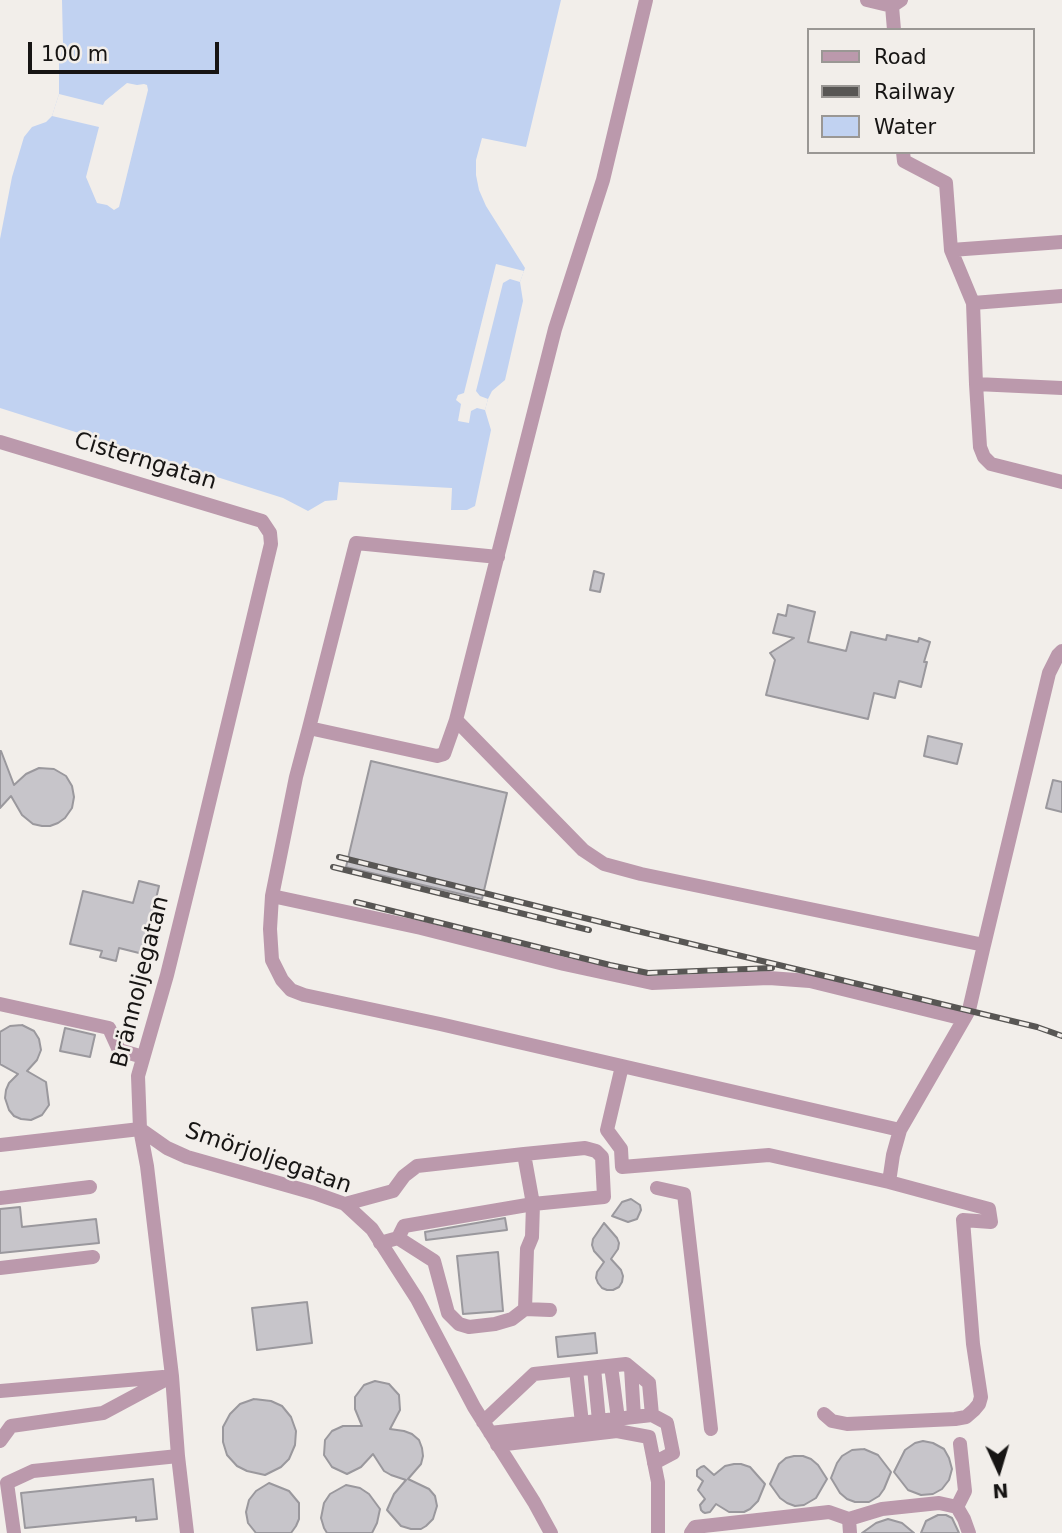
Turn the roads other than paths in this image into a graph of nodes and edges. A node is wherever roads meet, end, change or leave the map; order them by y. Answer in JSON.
{"nodes":[{"id":1,"x":646,"y":0,"type":"edge"},
{"id":2,"x":867,"y":0,"type":"edge"},
{"id":3,"x":896,"y":3,"type":"edge"},
{"id":4,"x":894,"y":28,"type":"edge"},
{"id":5,"x":903,"y":154,"type":"edge"},
{"id":6,"x":1062,"y":242,"type":"edge"},
{"id":7,"x":951,"y":250,"type":"junction"},
{"id":8,"x":1062,"y":296,"type":"edge"},
{"id":9,"x":973,"y":303,"type":"junction"},
{"id":10,"x":976,"y":384,"type":"junction"},
{"id":11,"x":1062,"y":388,"type":"edge"},
{"id":12,"x":0,"y":442,"type":"edge"},
{"id":13,"x":1062,"y":482,"type":"edge"},
{"id":14,"x":270,"y":533,"type":"joint"},
{"id":15,"x":498,"y":556,"type":"junction"},
{"id":16,"x":1062,"y":651,"type":"edge"},
{"id":17,"x":456,"y":720,"type":"junction"},
{"id":18,"x":309,"y":728,"type":"junction"},
{"id":19,"x":272,"y":896,"type":"junction"},
{"id":20,"x":984,"y":945,"type":"junction"},
{"id":21,"x":0,"y":1004,"type":"edge"},
{"id":22,"x":964,"y":1018,"type":"junction"},
{"id":23,"x":143,"y":1057,"type":"junction"},
{"id":24,"x":621,"y":1066,"type":"junction"},
{"id":25,"x":140,"y":1129,"type":"junction"},
{"id":26,"x":900,"y":1130,"type":"junction"},
{"id":27,"x":0,"y":1144,"type":"edge"},
{"id":28,"x":524,"y":1154,"type":"junction"},
{"id":29,"x":889,"y":1182,"type":"junction"},
{"id":30,"x":90,"y":1187,"type":"dead end"},
{"id":31,"x":657,"y":1188,"type":"dead end"},
{"id":32,"x":0,"y":1198,"type":"edge"},
{"id":33,"x":345,"y":1204,"type":"junction"},
{"id":34,"x":533,"y":1204,"type":"junction"},
{"id":35,"x":398,"y":1238,"type":"junction"},
{"id":36,"x":380,"y":1243,"type":"junction"},
{"id":37,"x":93,"y":1257,"type":"dead end"},
{"id":38,"x":0,"y":1268,"type":"edge"},
{"id":39,"x":525,"y":1309,"type":"junction"},
{"id":40,"x":551,"y":1310,"type":"dead end"},
{"id":41,"x":611,"y":1366,"type":"junction"},
{"id":42,"x":594,"y":1368,"type":"junction"},
{"id":43,"x":631,"y":1368,"type":"junction"},
{"id":44,"x":576,"y":1370,"type":"junction"},
{"id":45,"x":172,"y":1376,"type":"junction"},
{"id":46,"x":0,"y":1391,"type":"edge"},
{"id":47,"x":824,"y":1414,"type":"dead end"},
{"id":48,"x":652,"y":1415,"type":"junction"},
{"id":49,"x":634,"y":1417,"type":"junction"},
{"id":50,"x":618,"y":1419,"type":"junction"},
{"id":51,"x":599,"y":1421,"type":"junction"},
{"id":52,"x":582,"y":1423,"type":"junction"},
{"id":53,"x":711,"y":1429,"type":"dead end"},
{"id":54,"x":490,"y":1433,"type":"junction"},
{"id":55,"x":0,"y":1441,"type":"edge"},
{"id":56,"x":960,"y":1444,"type":"dead end"},
{"id":57,"x":178,"y":1456,"type":"junction"},
{"id":58,"x":654,"y":1463,"type":"junction"},
{"id":59,"x":957,"y":1507,"type":"junction"},
{"id":60,"x":849,"y":1526,"type":"edge"},
{"id":61,"x":14,"y":1533,"type":"edge"},
{"id":62,"x":187,"y":1533,"type":"edge"},
{"id":63,"x":551,"y":1533,"type":"edge"},
{"id":64,"x":659,"y":1533,"type":"edge"},
{"id":65,"x":691,"y":1533,"type":"edge"},
{"id":66,"x":969,"y":1533,"type":"edge"}],
"edges":[{"from":1,"to":15,"type":"lane"},
{"from":2,"to":3,"type":"lane"},
{"from":3,"to":4,"type":"lane"},
{"from":5,"to":7,"type":"lane"},
{"from":6,"to":7,"type":"lane"},
{"from":7,"to":9,"type":"lane"},
{"from":8,"to":9,"type":"lane"},
{"from":9,"to":10,"type":"lane"},
{"from":10,"to":11,"type":"lane"},
{"from":10,"to":13,"type":"lane"},
{"from":12,"to":14,"type":"lane","name":"Cisterngatan"},
{"from":14,"to":23,"type":"lane","name":"Brännoljegatan"},
{"from":15,"to":17,"type":"lane"},
{"from":15,"to":18,"type":"lane"},
{"from":16,"to":20,"type":"lane"},
{"from":17,"to":18,"type":"lane"},
{"from":17,"to":20,"type":"lane"},
{"from":18,"to":19,"type":"lane"},
{"from":19,"to":22,"type":"lane"},
{"from":19,"to":24,"type":"lane"},
{"from":20,"to":22,"type":"lane"},
{"from":21,"to":23,"type":"lane"},
{"from":22,"to":26,"type":"lane"},
{"from":23,"to":25,"type":"lane","name":"Brännoljegatan"},
{"from":24,"to":26,"type":"lane"},
{"from":24,"to":29,"type":"lane"},
{"from":25,"to":27,"type":"lane"},
{"from":25,"to":33,"type":"lane","name":"Smörjoljegatan"},
{"from":25,"to":45,"type":"lane","name":"Brännoljegatan"},
{"from":26,"to":29,"type":"lane"},
{"from":28,"to":33,"type":"lane"},
{"from":28,"to":34,"type":"lane"},
{"from":28,"to":34,"type":"lane"},
{"from":29,"to":47,"type":"lane"},
{"from":30,"to":32,"type":"lane"},
{"from":31,"to":53,"type":"lane"},
{"from":33,"to":36,"type":"lane","name":"Smörjoljegatan"},
{"from":34,"to":35,"type":"lane"},
{"from":34,"to":39,"type":"lane"},
{"from":35,"to":36,"type":"lane"},
{"from":35,"to":39,"type":"lane"},
{"from":36,"to":54,"type":"lane","name":"Smörjoljegatan"},
{"from":37,"to":38,"type":"lane"},
{"from":39,"to":40,"type":"lane"},
{"from":41,"to":42,"type":"lane"},
{"from":41,"to":43,"type":"lane"},
{"from":41,"to":50,"type":"lane"},
{"from":42,"to":44,"type":"lane"},
{"from":42,"to":51,"type":"lane"},
{"from":43,"to":48,"type":"lane"},
{"from":43,"to":49,"type":"lane"},
{"from":44,"to":52,"type":"lane"},
{"from":44,"to":54,"type":"lane"},
{"from":45,"to":46,"type":"lane"},
{"from":45,"to":55,"type":"lane"},
{"from":45,"to":57,"type":"lane","name":"Brännoljegatan"},
{"from":48,"to":49,"type":"lane"},
{"from":48,"to":58,"type":"lane"},
{"from":49,"to":50,"type":"lane"},
{"from":50,"to":51,"type":"lane"},
{"from":51,"to":52,"type":"lane"},
{"from":52,"to":54,"type":"lane"},
{"from":54,"to":58,"type":"lane"},
{"from":54,"to":63,"type":"lane","name":"Smörjoljegatan"},
{"from":56,"to":59,"type":"lane"},
{"from":57,"to":61,"type":"lane"},
{"from":57,"to":62,"type":"lane","name":"Brännoljegatan"},
{"from":58,"to":64,"type":"lane"},
{"from":59,"to":60,"type":"lane"},
{"from":59,"to":66,"type":"lane"},
{"from":60,"to":65,"type":"lane"}]}
